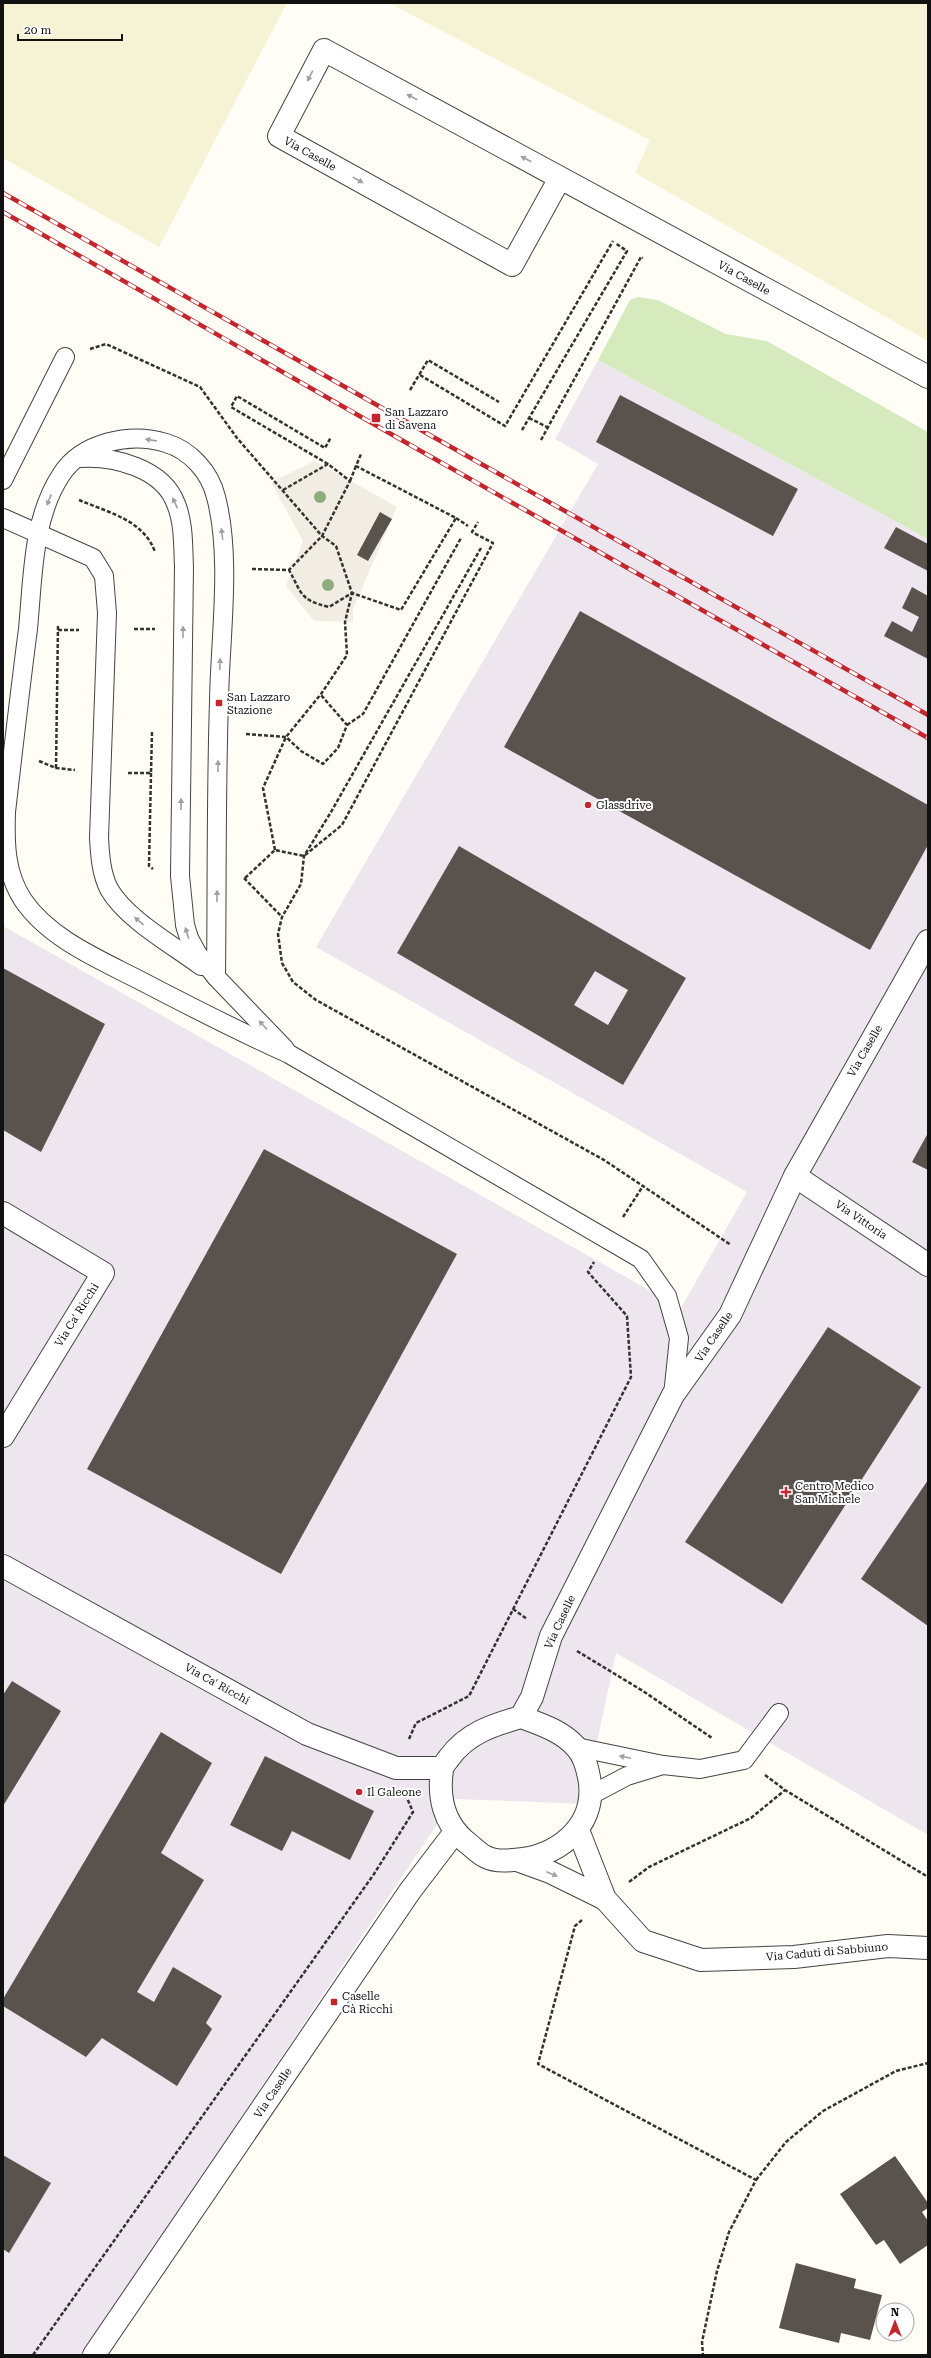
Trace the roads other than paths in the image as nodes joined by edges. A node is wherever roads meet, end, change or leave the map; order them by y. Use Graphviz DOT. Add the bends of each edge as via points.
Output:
graph roads {
  1 [pos="560,178"];
  2 [pos="65,357"];
  3 [pos="928,377"];
  4 [pos="75,458"];
  5 [pos="3,480"];
  6 [pos="3,518"];
  7 [pos="39,534"];
  8 [pos="928,941"];
  9 [pos="216,977"];
  10 [pos="289,1054"];
  11 [pos="795,1176"];
  12 [pos="3,1213"];
  13 [pos="928,1265"];
  14 [pos="673,1395"];
  15 [pos="3,1436"];
  16 [pos="3,1566"];
  17 [pos="779,1713"];
  18 [pos="521,1717"];
  19 [pos="576,1747"];
  20 [pos="663,1765"];
  21 [pos="442,1768"];
  22 [pos="591,1795"];
  23 [pos="578,1830"];
  24 [pos="455,1832"];
  25 [pos="516,1860"];
  26 [pos="605,1899"];
  27 [pos="928,1948"];
  28 [pos="94,2355"];
  1 -- 1 [label="street, Via Caselle, one-way" via="324,50 279,136 512,265"];
  1 -- 3 [label="street, Via Caselle"];
  2 -- 5 [label="lane"];
  4 -- 7 [label="lane, one-way" via="53,488"];
  9 -- 4 [label="lane, one-way" via="188,938 182,911 180,868 184,567 183,541 176,503 166,488 151,474 134,466 111,458"];
  9 -- 4 [label="lane, one-way" via="219,703 224,569 216,495 207,476 185,452 150,438 125,439 98,446"];
  6 -- 7 [label="lane"];
  9 -- 7 [label="lane, one-way" via="141,923 109,889 103,874 99,838 107,613 104,576 93,558"];
  7 -- 10 [label="lane" via="6,812 5,847 11,878 23,900 37,915 56,932 85,951 233,1028"];
  8 -- 11 [label="street, Via Caselle"];
  10 -- 9 [label="lane, one-way"];
  10 -- 14 [label="lane" via="642,1258 667,1296 679,1338"];
  11 -- 13 [label="street, Via Vittoria"];
  11 -- 14 [label="street, Via Caselle" via="730,1315"];
  12 -- 15 [label="street, Via Ca' Ricchi" via="103,1274"];
  14 -- 18 [label="street, Via Caselle" via="551,1636 532,1697"];
  16 -- 21 [label="street, Via Ca' Ricchi" via="307,1734 396,1768"];
  17 -- 20 [label="lane" via="744,1760 700,1769"];
  18 -- 19 [label="street" via="557,1731"];
  18 -- 21 [label="street" via="489,1726 469,1737 453,1752"];
  20 -- 19 [label="lane, one-way"];
  19 -- 22 [label="street" via="588,1769"];
  20 -- 22 [label="lane" via="628,1776"];
  21 -- 24 [label="street" via="440,1796"];
  22 -- 23 [label="street"];
  23 -- 25 [label="street" via="558,1848 536,1857"];
  23 -- 26 [label="street, Via Caduti di Sabbiuno"];
  24 -- 25 [label="street" via="487,1858"];
  24 -- 28 [label="street, Via Caselle" via="402,1904"];
  25 -- 26 [label="street, one-way" via="550,1872"];
  26 -- 27 [label="street, Via Caduti di Sabbiuno" via="643,1941 701,1960 794,1957 888,1946"];
}
